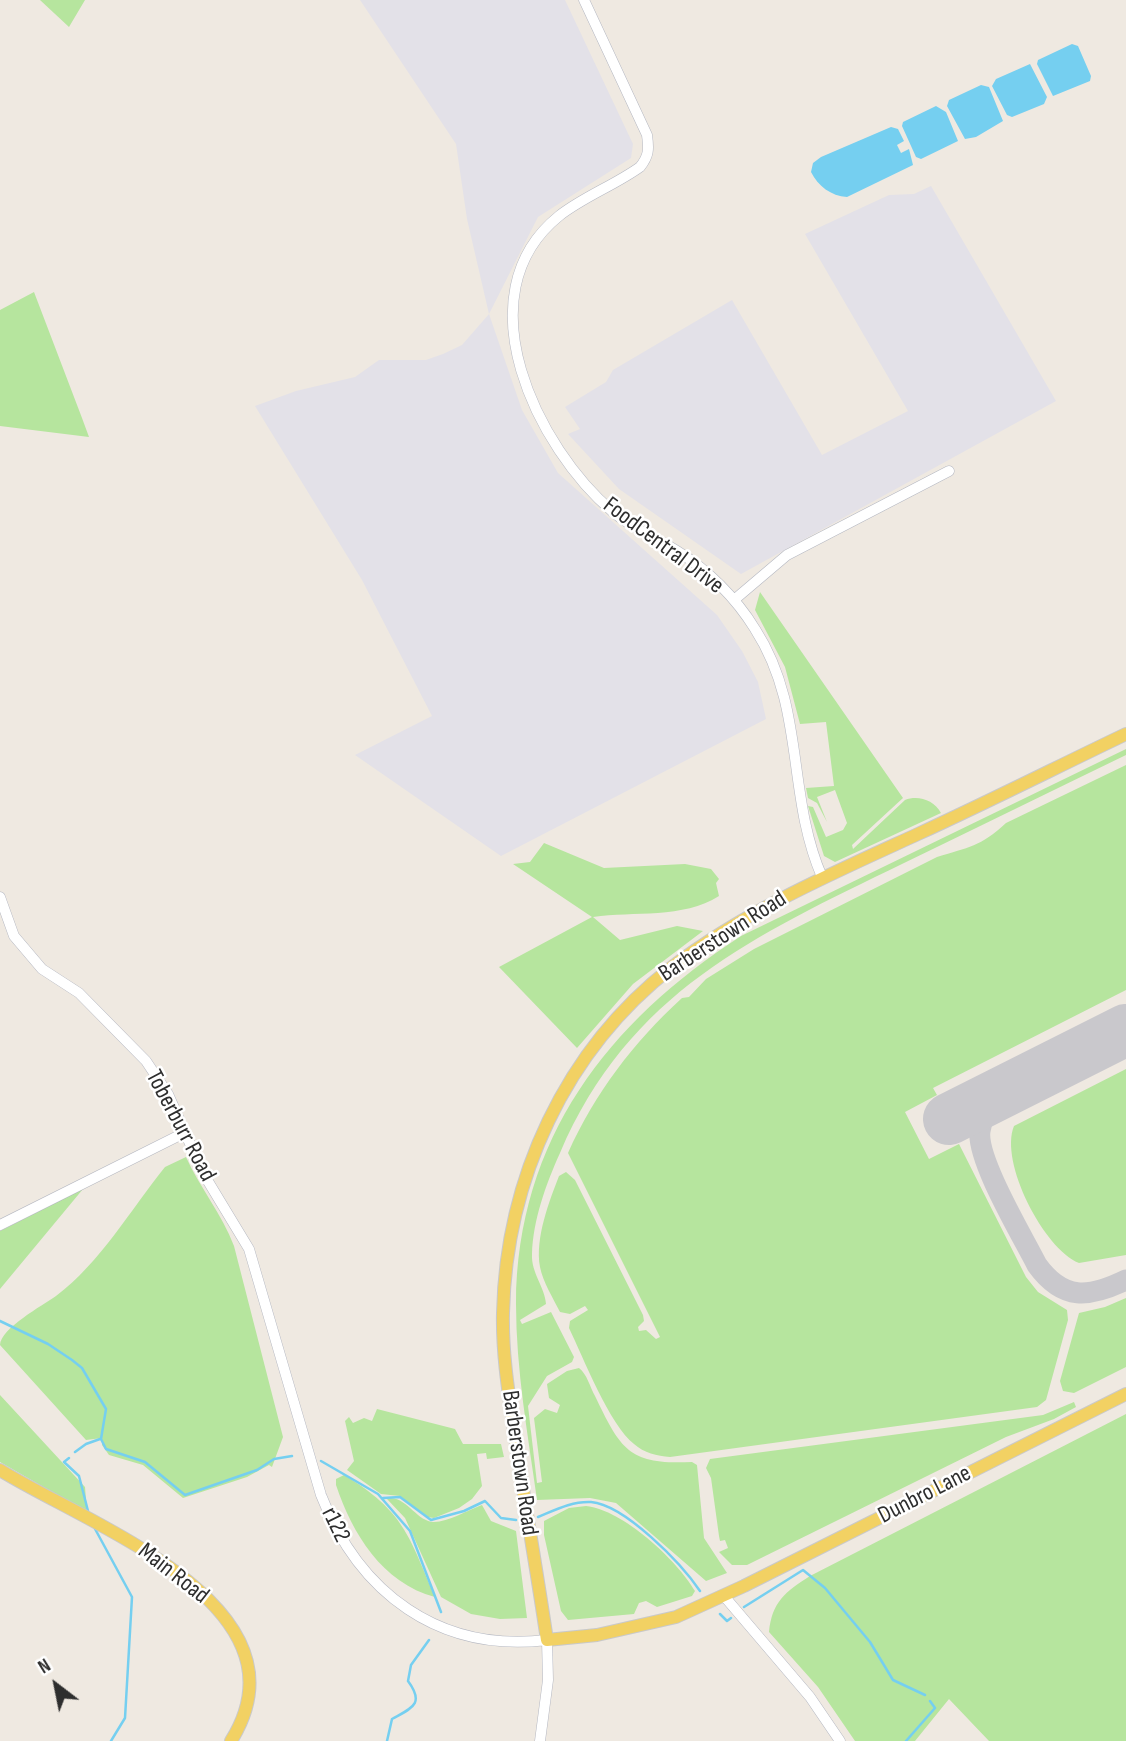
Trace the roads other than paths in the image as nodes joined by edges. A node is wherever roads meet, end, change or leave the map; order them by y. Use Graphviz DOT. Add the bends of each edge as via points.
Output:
graph roads {
  1 [pos="584,0"];
  2 [pos="949,471"];
  3 [pos="734,600"];
  4 [pos="1126,734"];
  5 [pos="822,877"];
  6 [pos="0,897"];
  7 [pos="184,1133"];
  8 [pos="0,1225"];
  9 [pos="258,1277"];
  10 [pos="1126,1394"];
  11 [pos="0,1470"];
  12 [pos="724,1596"];
  13 [pos="547,1640"];
  14 [pos="231,1741"];
  15 [pos="540,1741"];
  16 [pos="840,1741"];
  1 -- 3 [label="street, FoodCentral Drive" via="647,135 649,149 640,167 558,217 533,246 520,273 515,302 522,374 547,432 578,478 614,513 709,574"];
  2 -- 3 [label="street" via="787,555"];
  3 -- 5 [label="street, FoodCentral Drive" via="761,638 783,687 807,836"];
  4 -- 5 [label="main road, Barberstown Road"];
  5 -- 13 [label="main road, Barberstown Road" via="699,948 644,991 615,1020 572,1077 531,1157 511,1226 503,1340"];
  6 -- 7 [label="street, Toberburr Road" via="13,936 42,969 79,993 146,1060 169,1094"];
  7 -- 8 [label="street"];
  7 -- 9 [label="street, Toberburr Road" via="238,1227"];
  9 -- 13 [label="street, r122" via="321,1495 351,1555 402,1607 431,1624 501,1642"];
  10 -- 12 [label="main road, Dunbro Lane"];
  11 -- 14 [label="main road, Main Road" via="131,1542 216,1608 238,1636 249,1661 252,1685 246,1717"];
  12 -- 13 [label="main road, Dunbro Lane" via="676,1618 629,1630"];
  12 -- 16 [label="street" via="810,1697"];
  13 -- 15 [label="street" via="548,1680"];
}
